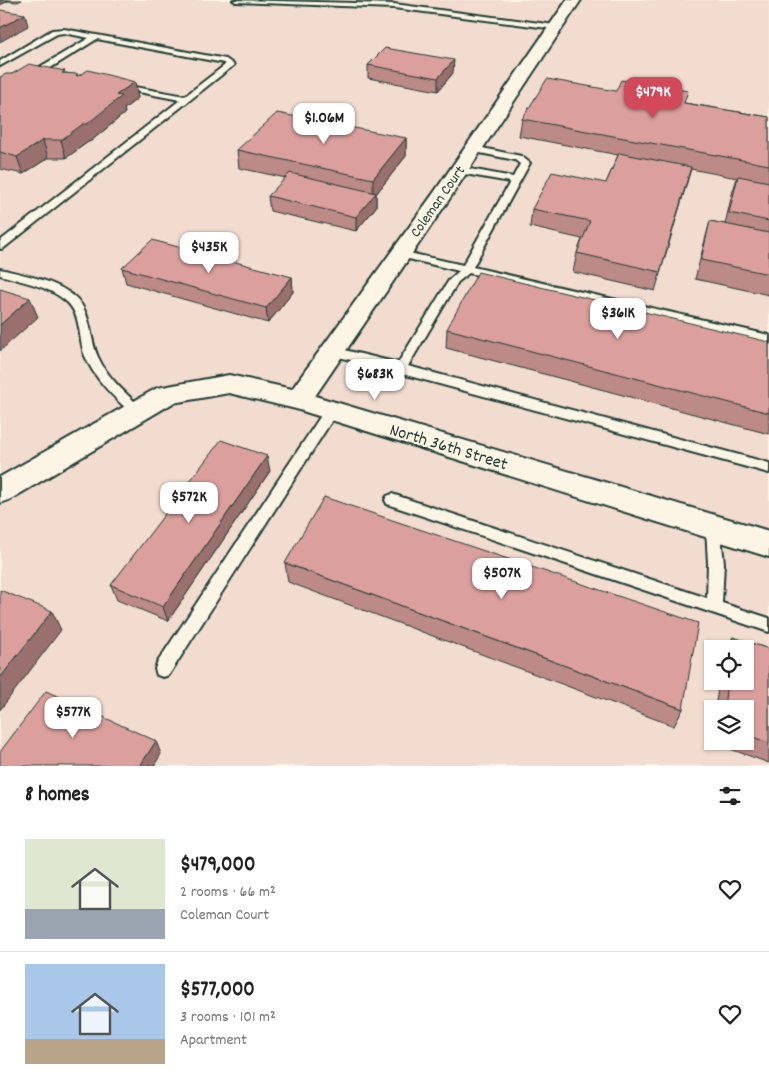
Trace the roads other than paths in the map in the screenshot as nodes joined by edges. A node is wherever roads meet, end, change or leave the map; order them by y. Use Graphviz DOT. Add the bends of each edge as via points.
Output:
graph roads {
  1 [pos="236,0"];
  2 [pos="574,0"];
  3 [pos="555,27"];
  4 [pos="96,37"];
  5 [pos="0,64"];
  6 [pos="51,72"];
  7 [pos="110,84"];
  8 [pos="187,99"];
  9 [pos="473,149"];
  10 [pos="459,170"];
  11 [pos="515,180"];
  12 [pos="0,246"];
  13 [pos="400,254"];
  14 [pos="466,270"];
  15 [pos="0,272"];
  16 [pos="769,339"];
  17 [pos="332,352"];
  18 [pos="402,368"];
  19 [pos="298,400"];
  20 [pos="331,410"];
  21 [pos="138,412"];
  22 [pos="769,468"];
  23 [pos="0,491"];
  24 [pos="392,500"];
  25 [pos="713,527"];
  26 [pos="769,544"];
  27 [pos="714,608"];
  28 [pos="769,625"];
  29 [pos="163,669"];
  1 -- 3 [label="lane" via="394,6"];
  2 -- 3 [label="street, Coleman Court"];
  3 -- 9 [label="street, Coleman Court"];
  4 -- 5 [label="lane" via="55,32"];
  4 -- 6 [label="lane" via="38,72"];
  4 -- 8 [label="lane" via="229,63"];
  7 -- 8 [label="lane"];
  8 -- 12 [label="lane"];
  9 -- 10 [label="street, Coleman Court"];
  9 -- 11 [label="lane" via="518,158 525,163"];
  10 -- 11 [label="lane"];
  10 -- 13 [label="street, Coleman Court"];
  11 -- 14 [label="lane"];
  13 -- 14 [label="lane"];
  13 -- 17 [label="street, Coleman Court"];
  14 -- 16 [label="lane"];
  14 -- 18 [label="lane" via="454,280"];
  15 -- 21 [label="lane" via="36,282 72,300 83,316 94,362 110,385"];
  17 -- 18 [label="lane"];
  17 -- 19 [label="street, Coleman Court"];
  18 -- 22 [label="lane"];
  19 -- 20 [label="street, North 36th Street"];
  19 -- 21 [label="street, North 36th Street" via="229,384 166,394"];
  20 -- 25 [label="street, North 36th Street"];
  20 -- 29 [label="lane"];
  21 -- 23 [label="street, North 36th Street"];
  24 -- 27 [label="lane"];
  25 -- 26 [label="street, North 36th Street"];
  25 -- 27 [label="lane" via="716,563"];
  27 -- 28 [label="lane"];
}
